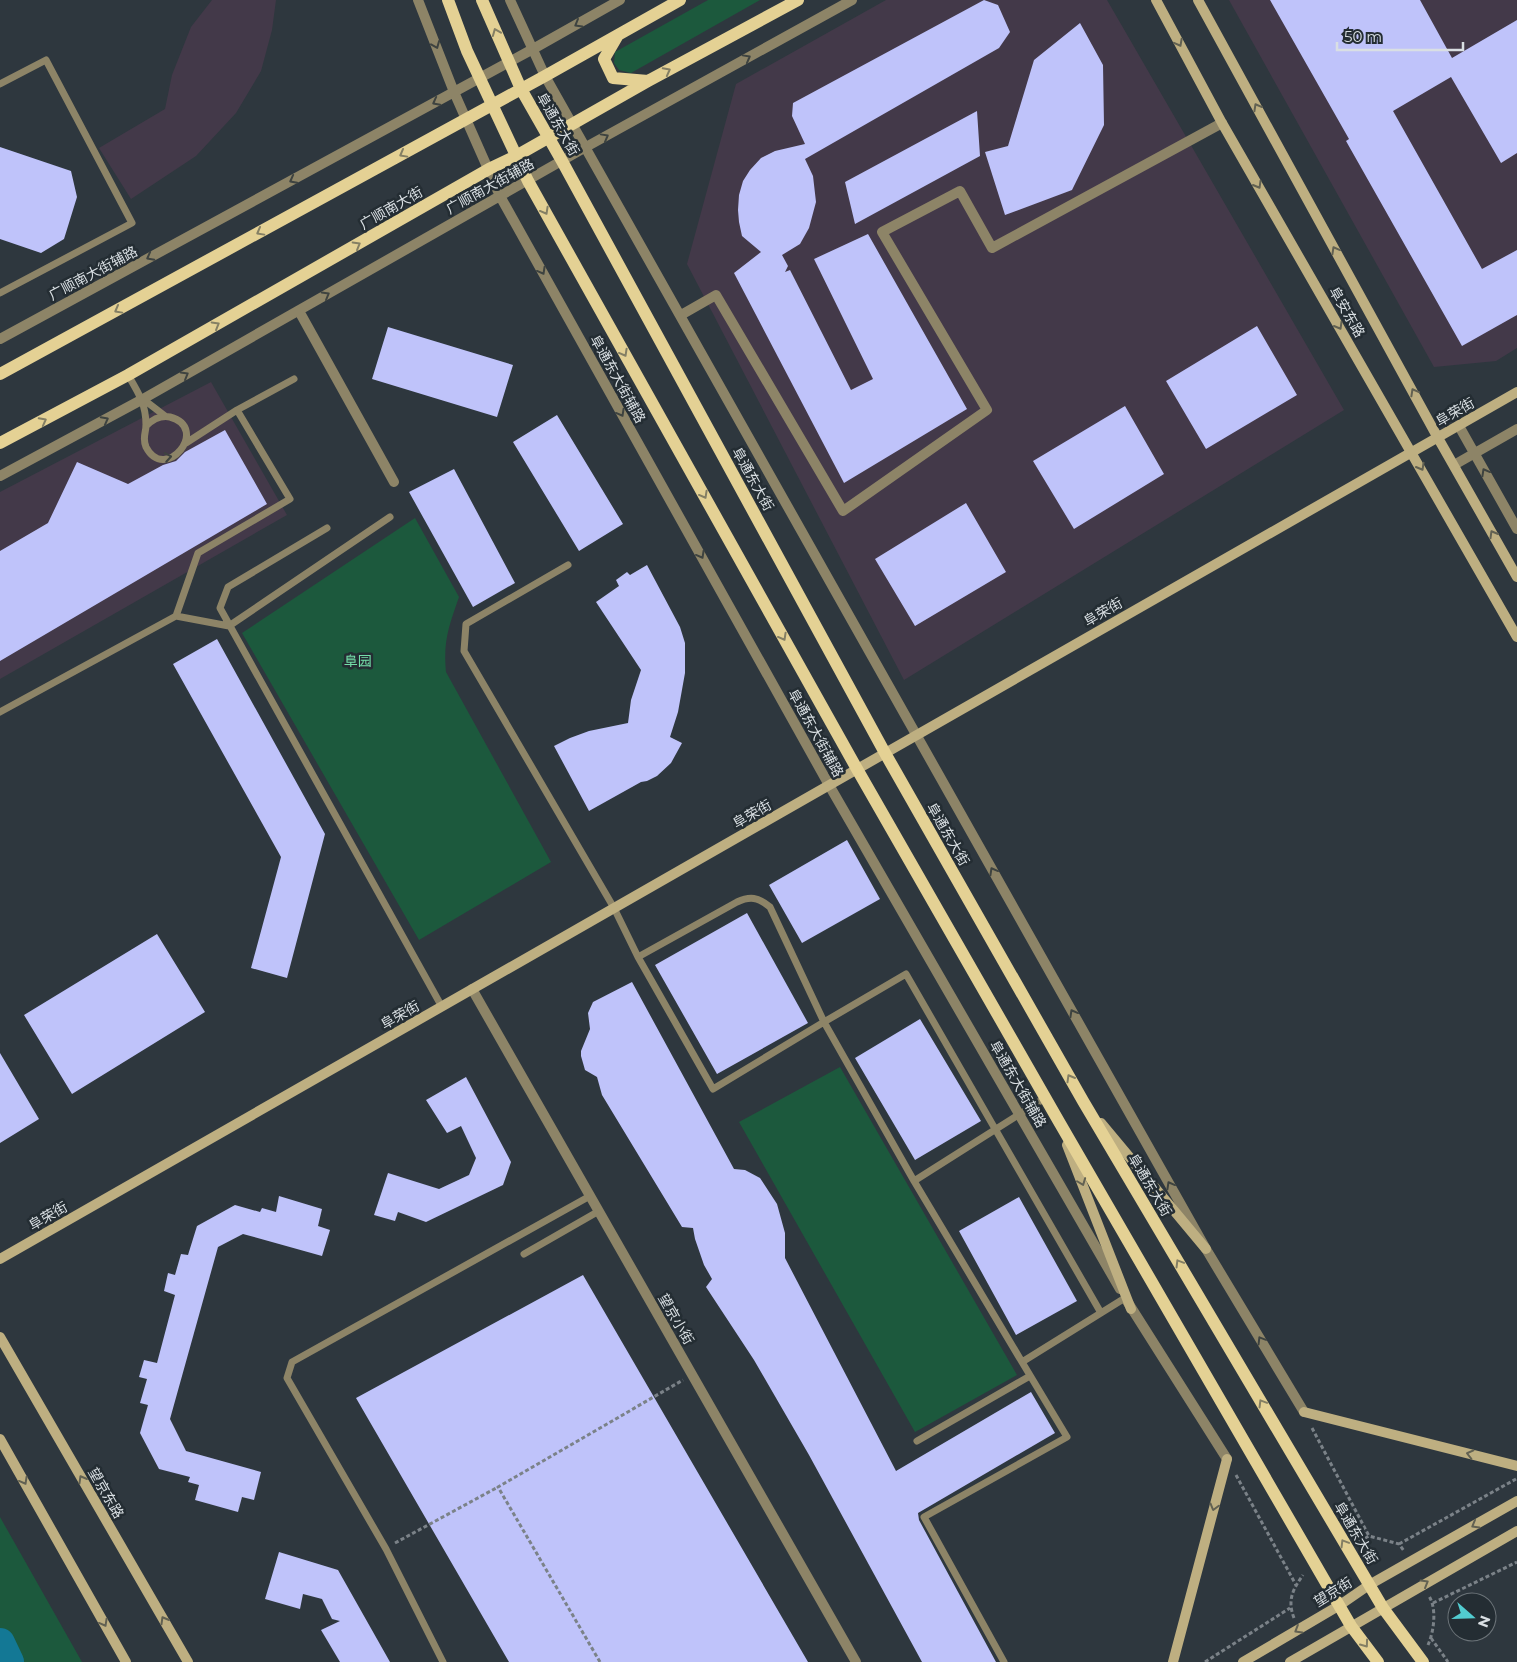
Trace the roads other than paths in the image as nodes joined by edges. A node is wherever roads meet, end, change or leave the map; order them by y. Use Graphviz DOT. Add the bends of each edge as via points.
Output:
graph roads {
  1 [pos="418,0"];
  2 [pos="448,0"];
  3 [pos="482,0"];
  4 [pos="510,0"];
  5 [pos="620,0"];
  6 [pos="680,0"];
  7 [pos="798,0"];
  8 [pos="852,0"];
  9 [pos="1156,0"];
  10 [pos="1198,0"];
  11 [pos="618,35"];
  12 [pos="533,50"];
  13 [pos="508,62"];
  14 [pos="546,76"];
  15 [pos="480,78"];
  16 [pos="648,81"];
  17 [pos="0,84"];
  18 [pos="521,89"];
  19 [pos="454,92"];
  20 [pos="492,105"];
  21 [pos="466,119"];
  22 [pos="1222,123"];
  23 [pos="574,124"];
  24 [pos="549,138"];
  25 [pos="586,147"];
  26 [pos="516,156"];
  27 [pos="562,161"];
  28 [pos="489,169"];
  29 [pos="528,181"];
  30 [pos="500,196"];
  31 [pos="0,293"];
  32 [pos="299,311"];
  33 [pos="680,315"];
  34 [pos="0,339"];
  35 [pos="0,374"];
  36 [pos="128,375"];
  37 [pos="294,380"];
  38 [pos="1517,392"];
  39 [pos="143,399"];
  40 [pos="237,410"];
  41 [pos="165,416"];
  42 [pos="146,426"];
  43 [pos="1459,426"];
  44 [pos="1517,429"];
  45 [pos="1438,438"];
  46 [pos="186,443"];
  47 [pos="0,444"];
  48 [pos="1412,451"];
  49 [pos="1474,454"];
  50 [pos="1454,465"];
  51 [pos="0,476"];
  52 [pos="394,482"];
  53 [pos="390,517"];
  54 [pos="327,528"];
  55 [pos="1517,529"];
  56 [pos="568,565"];
  57 [pos="1517,576"];
  58 [pos="176,616"];
  59 [pos="229,626"];
  60 [pos="1517,636"];
  61 [pos="0,712"];
  62 [pos="917,735"];
  63 [pos="885,753"];
  64 [pos="857,769"];
  65 [pos="829,785"];
  66 [pos="614,908"];
  67 [pos="638,957"];
  68 [pos="472,989"];
  69 [pos="442,1007"];
  70 [pos="824,1022"];
  71 [pos="1045,1098"];
  72 [pos="1083,1101"];
  73 [pos="1019,1114"];
  74 [pos="1058,1120"];
  75 [pos="996,1129"];
  76 [pos="914,1181"];
  77 [pos="590,1196"];
  78 [pos="599,1211"];
  79 [pos="1206,1249"];
  80 [pos="524,1254"];
  81 [pos="0,1259"];
  82 [pos="1125,1298"];
  83 [pos="1131,1309"];
  84 [pos="1101,1313"];
  85 [pos="0,1337"];
  86 [pos="1022,1362"];
  87 [pos="1030,1376"];
  88 [pos="0,1439"];
  89 [pos="917,1441"];
  90 [pos="1517,1466"];
  91 [pos="1517,1501"];
  92 [pos="1517,1531"];
  93 [pos="1369,1585"];
  94 [pos="1340,1605"];
  95 [pos="1383,1608"];
  96 [pos="1352,1626"];
  97 [pos="1425,1656"];
  98 [pos="126,1662"];
  99 [pos="188,1662"];
  100 [pos="443,1662"];
  101 [pos="856,1662"];
  102 [pos="1004,1662"];
  103 [pos="1173,1662"];
  104 [pos="1243,1662"];
  105 [pos="1290,1662"];
  106 [pos="1378,1662"];
  1 -- 19 [label="street, 阜通东大街辅路, one-way"];
  2 -- 15 [label="main road"];
  13 -- 3 [label="main road, 阜通东大街, one-way"];
  4 -- 12 [label="street"];
  5 -- 12 [label="street, 广顺南大街辅路, one-way"];
  6 -- 11 [label="main road"];
  16 -- 7 [label="main road, 广顺南大街, one-way"];
  25 -- 8 [label="street, 广顺南大街辅路, one-way"];
  9 -- 22 [label="street, 阜安东路, one-way"];
  45 -- 10 [label="street, 阜安东路, one-way"];
  11 -- 14 [label="main road"];
  11 -- 16 [label="main road" via="604,59 613,78"];
  12 -- 13 [label="street, 广顺南大街辅路"];
  12 -- 14 [label="street"];
  13 -- 15 [label="street, 广顺南大街辅路"];
  13 -- 18 [label="main road, 阜通东大街"];
  14 -- 18 [label="main road"];
  14 -- 23 [label="street"];
  15 -- 19 [label="street, 广顺南大街辅路"];
  15 -- 20 [label="main road"];
  16 -- 23 [label="main road, 广顺南大街"];
  17 -- 31 [label="lane" via="46,60 132,223"];
  18 -- 20 [label="main road"];
  18 -- 24 [label="main road, 阜通东大街"];
  19 -- 21 [label="street, 阜通东大街辅路"];
  19 -- 34 [label="street, 广顺南大街辅路, one-way"];
  20 -- 21 [label="main road"];
  20 -- 26 [label="main road"];
  21 -- 28 [label="street, 阜通东大街辅路"];
  21 -- 35 [label="main road, one-way"];
  22 -- 33 [label="street" via="992,248 960,191 882,232 986,410 843,511 716,295"];
  22 -- 48 [label="street, 阜安东路, one-way"];
  23 -- 24 [label="main road, 广顺南大街"];
  23 -- 25 [label="street"];
  24 -- 26 [label="main road, 广顺南大街"];
  24 -- 27 [label="main road, 阜通东大街"];
  25 -- 27 [label="street, 广顺南大街辅路"];
  25 -- 33 [label="street"];
  26 -- 28 [label="main road, 广顺南大街"];
  26 -- 29 [label="main road"];
  27 -- 29 [label="street, 广顺南大街辅路"];
  27 -- 63 [label="main road, 阜通东大街"];
  28 -- 30 [label="street, 阜通东大街辅路"];
  36 -- 28 [label="main road, 广顺南大街, one-way"];
  29 -- 30 [label="street, 广顺南大街辅路"];
  29 -- 64 [label="main road, one-way"];
  32 -- 30 [label="street, 广顺南大街辅路, one-way"];
  30 -- 65 [label="street, 阜通东大街辅路, one-way"];
  39 -- 32 [label="street, 广顺南大街辅路, one-way"];
  32 -- 52 [label="street"];
  33 -- 62 [label="street"];
  36 -- 39 [label="lane"];
  47 -- 36 [label="main road, 广顺南大街, one-way"];
  37 -- 40 [label="lane"];
  38 -- 43 [label="street, 阜荣街"];
  39 -- 41 [label="lane"];
  39 -- 42 [label="lane"];
  51 -- 39 [label="street, 广顺南大街辅路, one-way"];
  40 -- 46 [label="lane"];
  40 -- 58 [label="lane" via="290,499 198,553"];
  41 -- 42 [label="lane"];
  41 -- 46 [label="lane" via="181,423"];
  42 -- 46 [label="lane, one-way" via="144,442 158,458 175,456"];
  43 -- 45 [label="street, 阜荣街"];
  43 -- 49 [label="street"];
  44 -- 49 [label="street"];
  45 -- 48 [label="street, 阜荣街"];
  45 -- 50 [label="street, 阜安东路"];
  48 -- 60 [label="street, 阜安东路, one-way"];
  48 -- 62 [label="street, 阜荣街"];
  49 -- 50 [label="street"];
  55 -- 49 [label="street, one-way"];
  57 -- 50 [label="street, 阜安东路, one-way"];
  53 -- 59 [label="lane"];
  54 -- 59 [label="lane" via="228,587 220,608"];
  56 -- 66 [label="lane" via="466,624 464,652"];
  58 -- 59 [label="lane"];
  58 -- 61 [label="lane"];
  59 -- 69 [label="lane"];
  62 -- 63 [label="street, 阜荣街"];
  79 -- 62 [label="street, one-way"];
  63 -- 64 [label="street, 阜荣街"];
  72 -- 63 [label="main road, 阜通东大街, one-way"];
  64 -- 65 [label="street, 阜荣街"];
  64 -- 71 [label="main road"];
  65 -- 66 [label="street, 阜荣街"];
  65 -- 73 [label="street, 阜通东大街辅路"];
  66 -- 67 [label="lane"];
  66 -- 68 [label="street, 阜荣街"];
  67 -- 70 [label="lane" via="736,902 748,897 760,899 770,907"];
  67 -- 70 [label="lane" via="712,1089"];
  68 -- 69 [label="street, 阜荣街"];
  68 -- 77 [label="street, 望京小街"];
  69 -- 81 [label="street, 阜荣街"];
  70 -- 75 [label="lane" via="906,974"];
  70 -- 76 [label="lane"];
  71 -- 73 [label="lane"];
  71 -- 74 [label="main road"];
  72 -- 79 [label="street"];
  93 -- 72 [label="main road, 阜通东大街, one-way"];
  73 -- 75 [label="lane"];
  73 -- 82 [label="street, 阜通东大街辅路"];
  74 -- 83 [label="street, one-way"];
  74 -- 94 [label="main road"];
  75 -- 76 [label="lane"];
  75 -- 84 [label="lane"];
  76 -- 86 [label="lane"];
  77 -- 78 [label="street, 望京小街"];
  77 -- 100 [label="lane" via="292,1362 287,1378 386,1549"];
  78 -- 80 [label="lane"];
  78 -- 101 [label="street, 望京小街"];
  90 -- 79 [label="street, one-way" via="1304,1412"];
  82 -- 83 [label="street, 阜通东大街辅路"];
  82 -- 84 [label="lane"];
  83 -- 103 [label="street, 阜通东大街辅路, one-way" via="1227,1460"];
  84 -- 86 [label="lane"];
  99 -- 85 [label="street, 望京东路, one-way"];
  86 -- 87 [label="lane"];
  87 -- 89 [label="lane"];
  87 -- 102 [label="lane" via="1067,1437 924,1516"];
  88 -- 98 [label="street, one-way"];
  91 -- 93 [label="street, 望京街, one-way"];
  95 -- 92 [label="street, one-way"];
  93 -- 94 [label="street, 望京街"];
  93 -- 95 [label="main road, 阜通东大街"];
  94 -- 96 [label="main road"];
  94 -- 104 [label="street, 望京街, one-way"];
  95 -- 96 [label="street"];
  95 -- 97 [label="main road, 阜通东大街"];
  96 -- 105 [label="street"];
  96 -- 106 [label="main road, one-way"];
}
